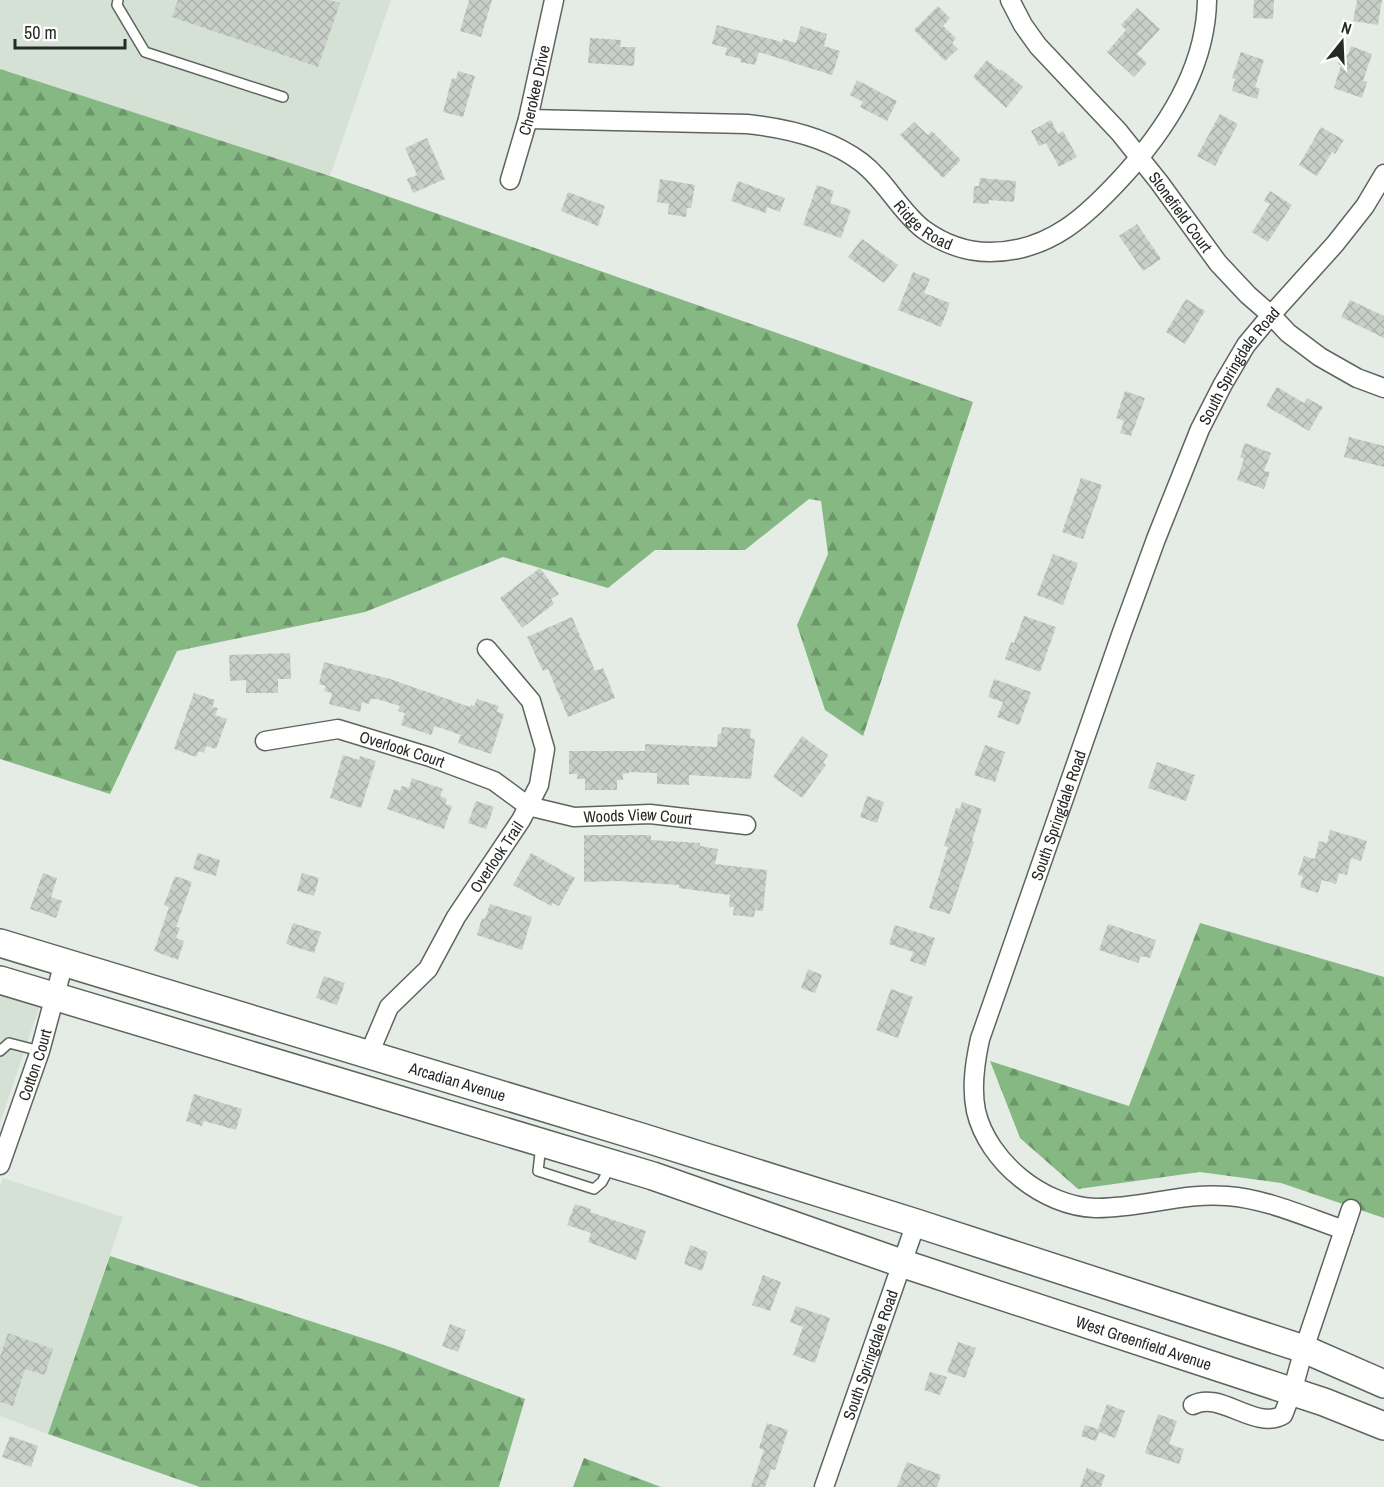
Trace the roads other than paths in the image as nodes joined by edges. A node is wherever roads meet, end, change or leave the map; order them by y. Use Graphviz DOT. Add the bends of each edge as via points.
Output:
graph roads {
  1 [pos="118,0"];
  2 [pos="554,0"];
  3 [pos="1010,0"];
  4 [pos="1207,0"];
  5 [pos="284,97"];
  6 [pos="528,119"];
  7 [pos="1139,157"];
  8 [pos="1384,174"];
  9 [pos="510,180"];
  10 [pos="1271,315"];
  11 [pos="1384,388"];
  12 [pos="487,650"];
  13 [pos="265,741"];
  14 [pos="528,806"];
  15 [pos="746,825"];
  16 [pos="0,943"];
  17 [pos="64,962"];
  18 [pos="0,980"];
  19 [pos="55,996"];
  20 [pos="0,1051"];
  21 [pos="40,1051"];
  22 [pos="369,1054"];
  23 [pos="551,1110"];
  24 [pos="541,1143"];
  25 [pos="0,1165"];
  26 [pos="1351,1209"];
  27 [pos="916,1222"];
  28 [pos="1344,1230"];
  29 [pos="902,1263"];
  30 [pos="1304,1349"];
  31 [pos="1384,1384"];
  32 [pos="1292,1392"];
  33 [pos="1193,1406"];
  34 [pos="1384,1425"];
  35 [pos="824,1487"];
  1 -- 5 [label="lane" via="117,5 145,52"];
  2 -- 6 [label="street, Cherokee Drive"];
  3 -- 7 [label="street, Stonefield Court" via="1038,46"];
  4 -- 7 [label="street, Ridge Road" via="1193,71 1173,111"];
  6 -- 7 [label="street, Ridge Road" via="747,124 801,133 861,162 924,229 959,247 980,252 1019,250 1048,240 1096,203"];
  6 -- 9 [label="street, Cherokee Drive"];
  7 -- 10 [label="street, Stonefield Court" via="1218,262"];
  8 -- 10 [label="street, South Springdale Road" via="1335,244"];
  10 -- 11 [label="street, Stonefield Court" via="1320,357"];
  10 -- 28 [label="street, South Springdale Road" via="1246,345 1218,393 1156,539 980,1039 974,1098 985,1134 1004,1161 1028,1183 1064,1202 1106,1208 1224,1196 1256,1200"];
  12 -- 14 [label="street, Overlook Trail" via="531,701 545,749 539,785"];
  13 -- 14 [label="street, Overlook Court" via="338,729 430,757 494,782"];
  14 -- 15 [label="street, Woods View Court" via="574,817 650,814"];
  14 -- 22 [label="street, Overlook Trail" via="456,916 428,969 390,1007"];
  16 -- 17 [label="main road, Arcadian Avenue"];
  17 -- 19 [label="street, Cotton Court"];
  17 -- 22 [label="main road, Arcadian Avenue"];
  18 -- 19 [label="main road"];
  19 -- 21 [label="street, Cotton Court"];
  19 -- 24 [label="main road"];
  20 -- 21 [label="lane" via="9,1043"];
  21 -- 25 [label="street, Cotton Court"];
  22 -- 23 [label="main road, Arcadian Avenue"];
  23 -- 24 [label="main road"];
  23 -- 27 [label="main road, Arcadian Avenue"];
  24 -- 29 [label="main road" via="652,1176"];
  26 -- 28 [label="street"];
  27 -- 29 [label="street, South Springdale Road"];
  27 -- 30 [label="main road"];
  28 -- 30 [label="street"];
  29 -- 32 [label="main road, West Greenfield Avenue"];
  29 -- 35 [label="street, South Springdale Road"];
  30 -- 31 [label="main road"];
  30 -- 32 [label="street"];
  32 -- 33 [label="street" via="1283,1415 1269,1419 1210,1402"];
  32 -- 34 [label="main road, West Greenfield Avenue"];
}
